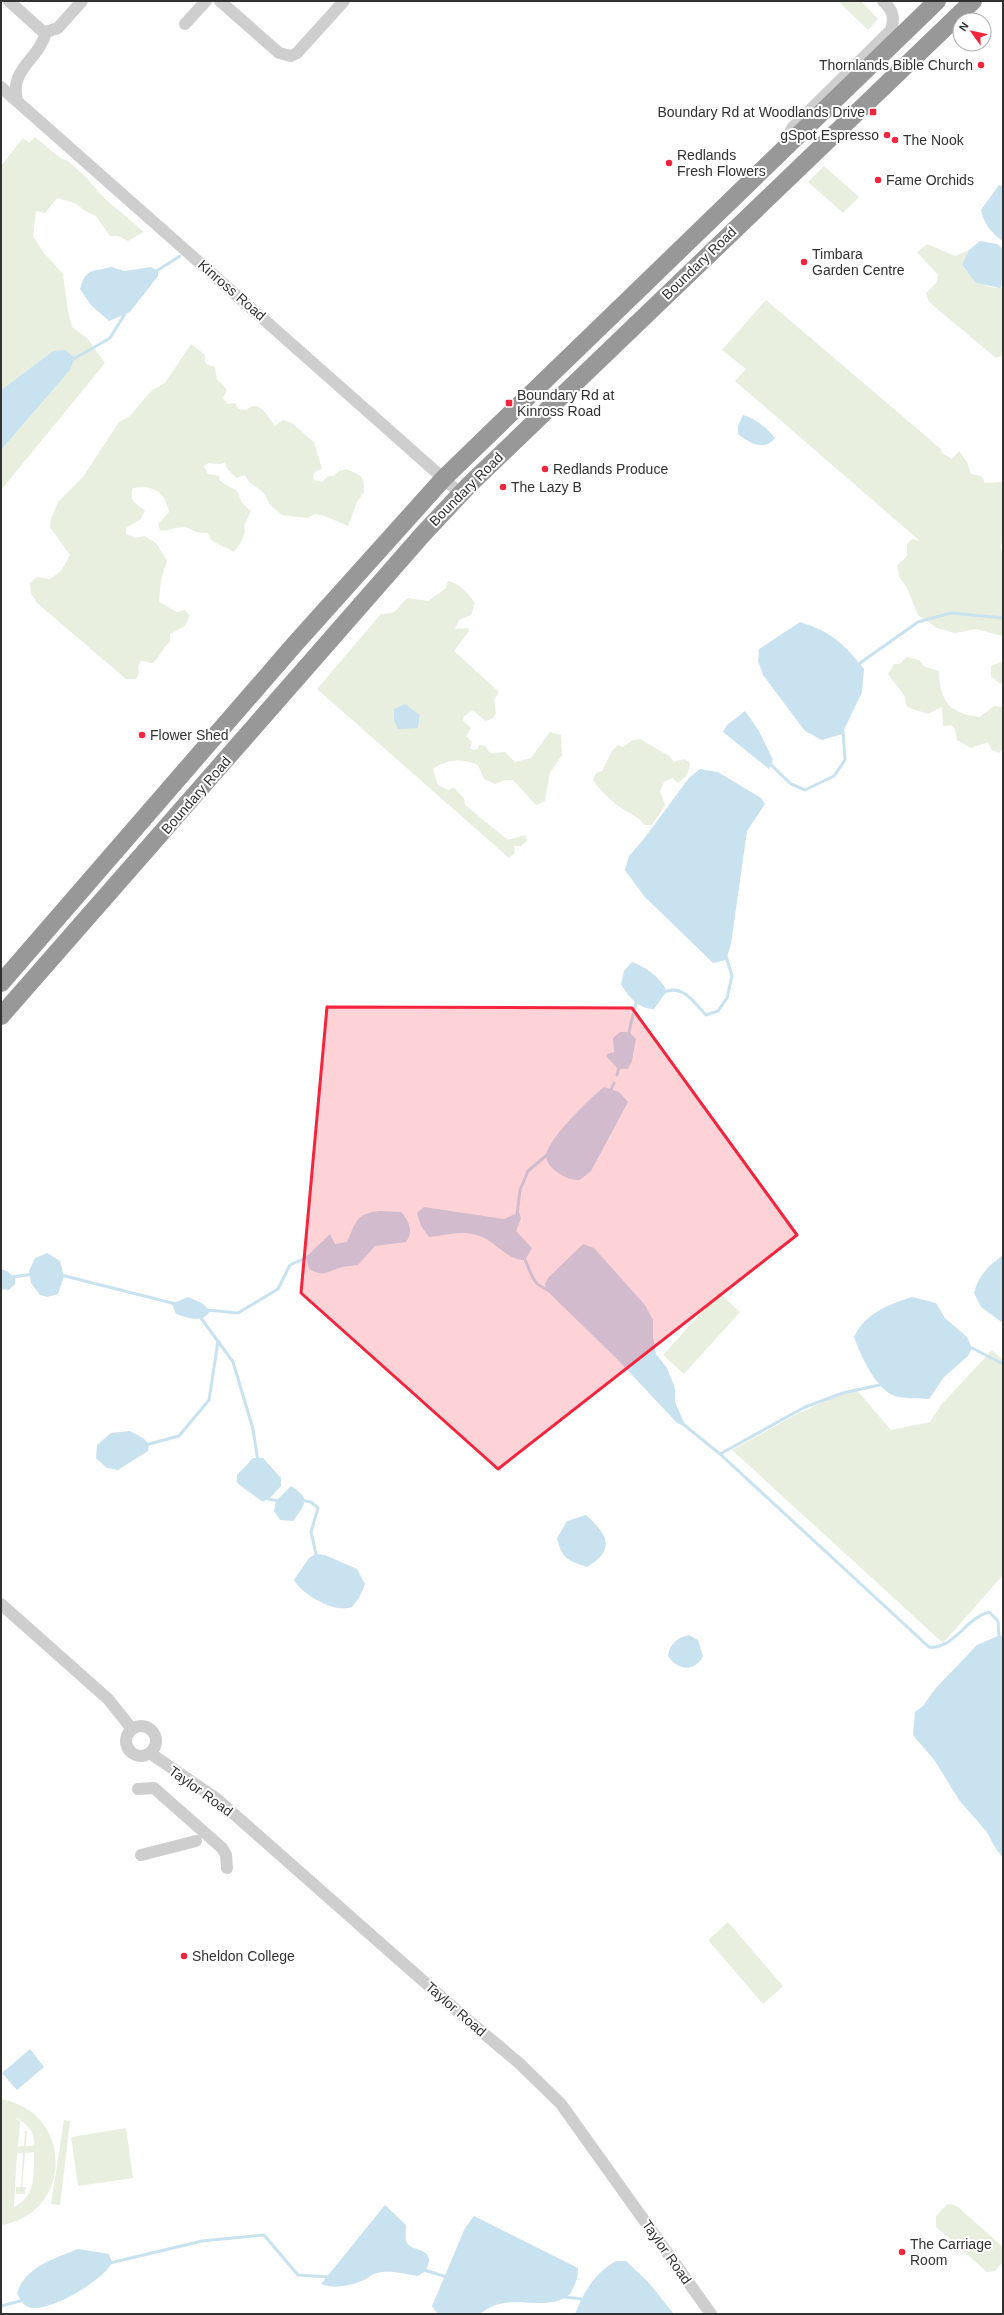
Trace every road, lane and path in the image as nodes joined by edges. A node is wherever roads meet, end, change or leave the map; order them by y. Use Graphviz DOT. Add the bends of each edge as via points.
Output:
graph roads {
  1 [pos="9,1"];
  2 [pos="82,1"];
  3 [pos="206,1"];
  4 [pos="220,1"];
  5 [pos="344,1"];
  6 [pos="883,1"];
  7 [pos="937,1"];
  8 [pos="973,1"];
  9 [pos="185,24"];
  10 [pos="46,32"];
  11 [pos="870,67"];
  12 [pos="20,73"];
  13 [pos="1,79"];
  14 [pos="887,83"];
  15 [pos="1,87"];
  16 [pos="17,100"];
  17 [pos="775,158"];
  18 [pos="444,478"];
  19 [pos="461,494"];
  20 [pos="1,984"];
  21 [pos="1,1016"];
  22 [pos="1,1604"];
  23 [pos="132,1729"];
  24 [pos="150,1753"];
  25 [pos="138,1789"];
  26 [pos="196,1841"];
  27 [pos="141,1855"];
  28 [pos="227,1868"];
  29 [pos="711,2314"];
  1 -- 10 [label="street"];
  2 -- 10 [label="street" via="58,28"];
  3 -- 9 [label="street"];
  4 -- 5 [label="street" via="279,53 291,56 297,53"];
  6 -- 17 [label="street" via="892,12 894,21 891,30 793,127"];
  7 -- 11 [label="highway, Boundary Road"];
  8 -- 14 [label="highway, Boundary Road"];
  10 -- 12 [label="street" via="42,47"];
  11 -- 14 [label="highway"];
  11 -- 17 [label="highway, Boundary Road"];
  12 -- 13 [label="street"];
  12 -- 16 [label="street" via="15,88"];
  14 -- 19 [label="highway, Boundary Road"];
  15 -- 16 [label="street, Kinross Road"];
  16 -- 18 [label="street, Kinross Road"];
  17 -- 18 [label="highway, Boundary Road"];
  18 -- 19 [label="street, Kinross Road"];
  18 -- 20 [label="highway, Boundary Road" via="294,645"];
  19 -- 21 [label="highway, Boundary Road" via="423,534"];
  22 -- 23 [label="street" via="108,1699"];
  23 -- 24 [label="street" via="146,1727 154,1734 155,1744"];
  23 -- 24 [label="street" via="126,1741 129,1750 136,1756"];
  24 -- 29 [label="street, Taylor Road" via="217,1799 445,2001 519,2063 561,2104"];
  25 -- 28 [label="street" via="154,1788 165,1797 222,1848"];
  26 -- 27 [label="street"];
}
